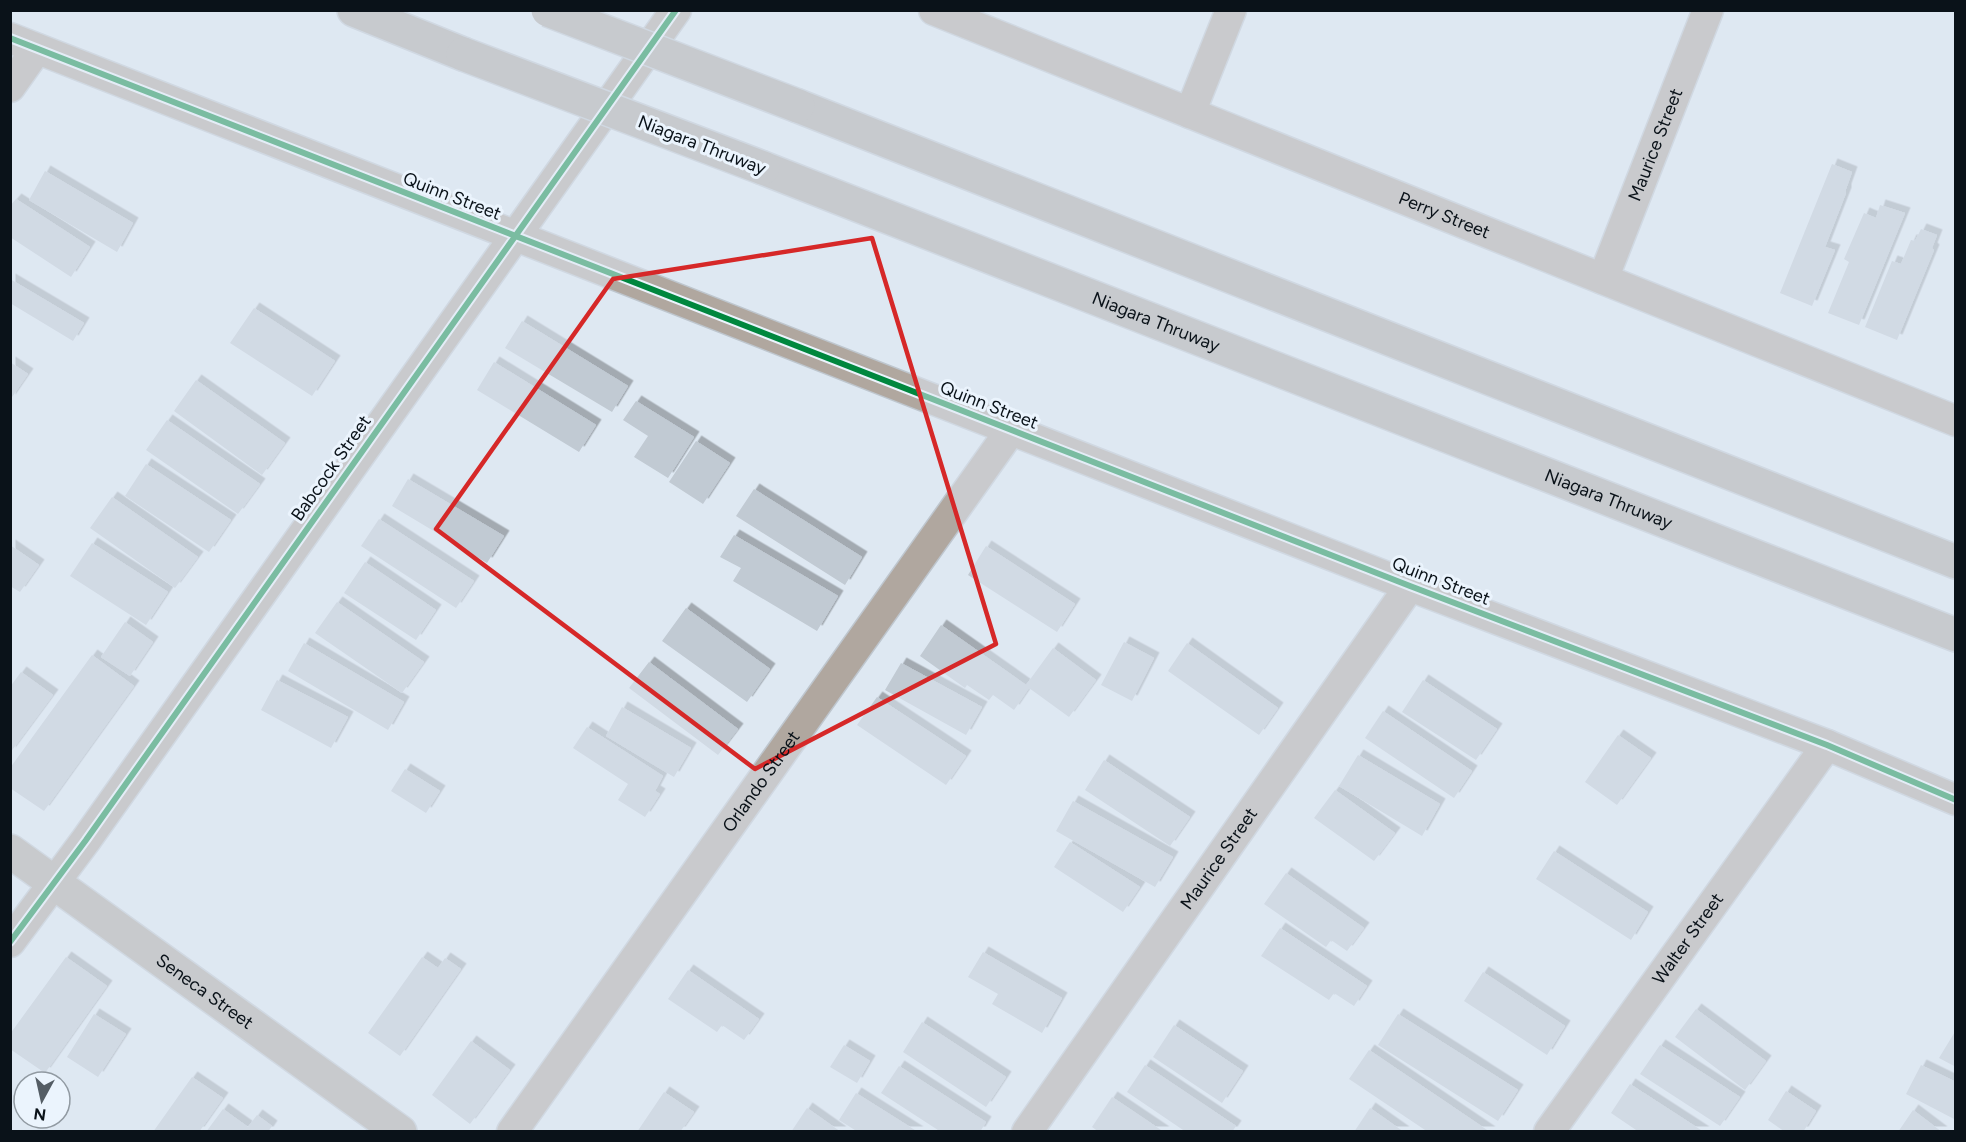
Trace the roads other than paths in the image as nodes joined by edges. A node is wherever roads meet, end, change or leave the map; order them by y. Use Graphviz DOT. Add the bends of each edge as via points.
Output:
graph roads {
  1 [pos="354,10"];
  2 [pos="548,10"];
  3 [pos="676,10"];
  4 [pos="934,10"];
  5 [pos="1231,10"];
  6 [pos="1708,10"];
  7 [pos="24,44"];
  8 [pos="10,87"];
  9 [pos="1190,113"];
  10 [pos="514,236"];
  11 [pos="1603,279"];
  12 [pos="1956,421"];
  13 [pos="1011,430"];
  14 [pos="1956,562"];
  15 [pos="1410,586"];
  16 [pos="1956,635"];
  17 [pos="1827,745"];
  18 [pos="1956,800"];
  19 [pos="10,851"];
  20 [pos="54,882"];
  21 [pos="10,942"];
  22 [pos="384,1127"];
  23 [pos="512,1131"];
  24 [pos="1027,1131"];
  25 [pos="1549,1131"];
  1 -- 16 [label="highway, Niagara Thruway, bridge"];
  2 -- 14 [label="highway, bridge"];
  3 -- 10 [label="street, Babcock Street"];
  4 -- 9 [label="street, Perry Street"];
  5 -- 9 [label="street"];
  6 -- 11 [label="street, Maurice Street"];
  7 -- 8 [label="street"];
  7 -- 10 [label="street, Quinn Street"];
  9 -- 11 [label="street, Perry Street"];
  10 -- 13 [label="street, Quinn Street"];
  10 -- 20 [label="street, Babcock Street"];
  11 -- 12 [label="street, Perry Street"];
  13 -- 15 [label="street, Quinn Street"];
  13 -- 23 [label="street, Orlando Street"];
  15 -- 17 [label="street, Quinn Street"];
  15 -- 24 [label="street, Maurice Street"];
  17 -- 18 [label="street, Quinn Street"];
  17 -- 25 [label="street, Walter Street"];
  19 -- 20 [label="main road, Seneca Street"];
  20 -- 21 [label="street, Babcock Street"];
  20 -- 22 [label="main road, Seneca Street"];
}
